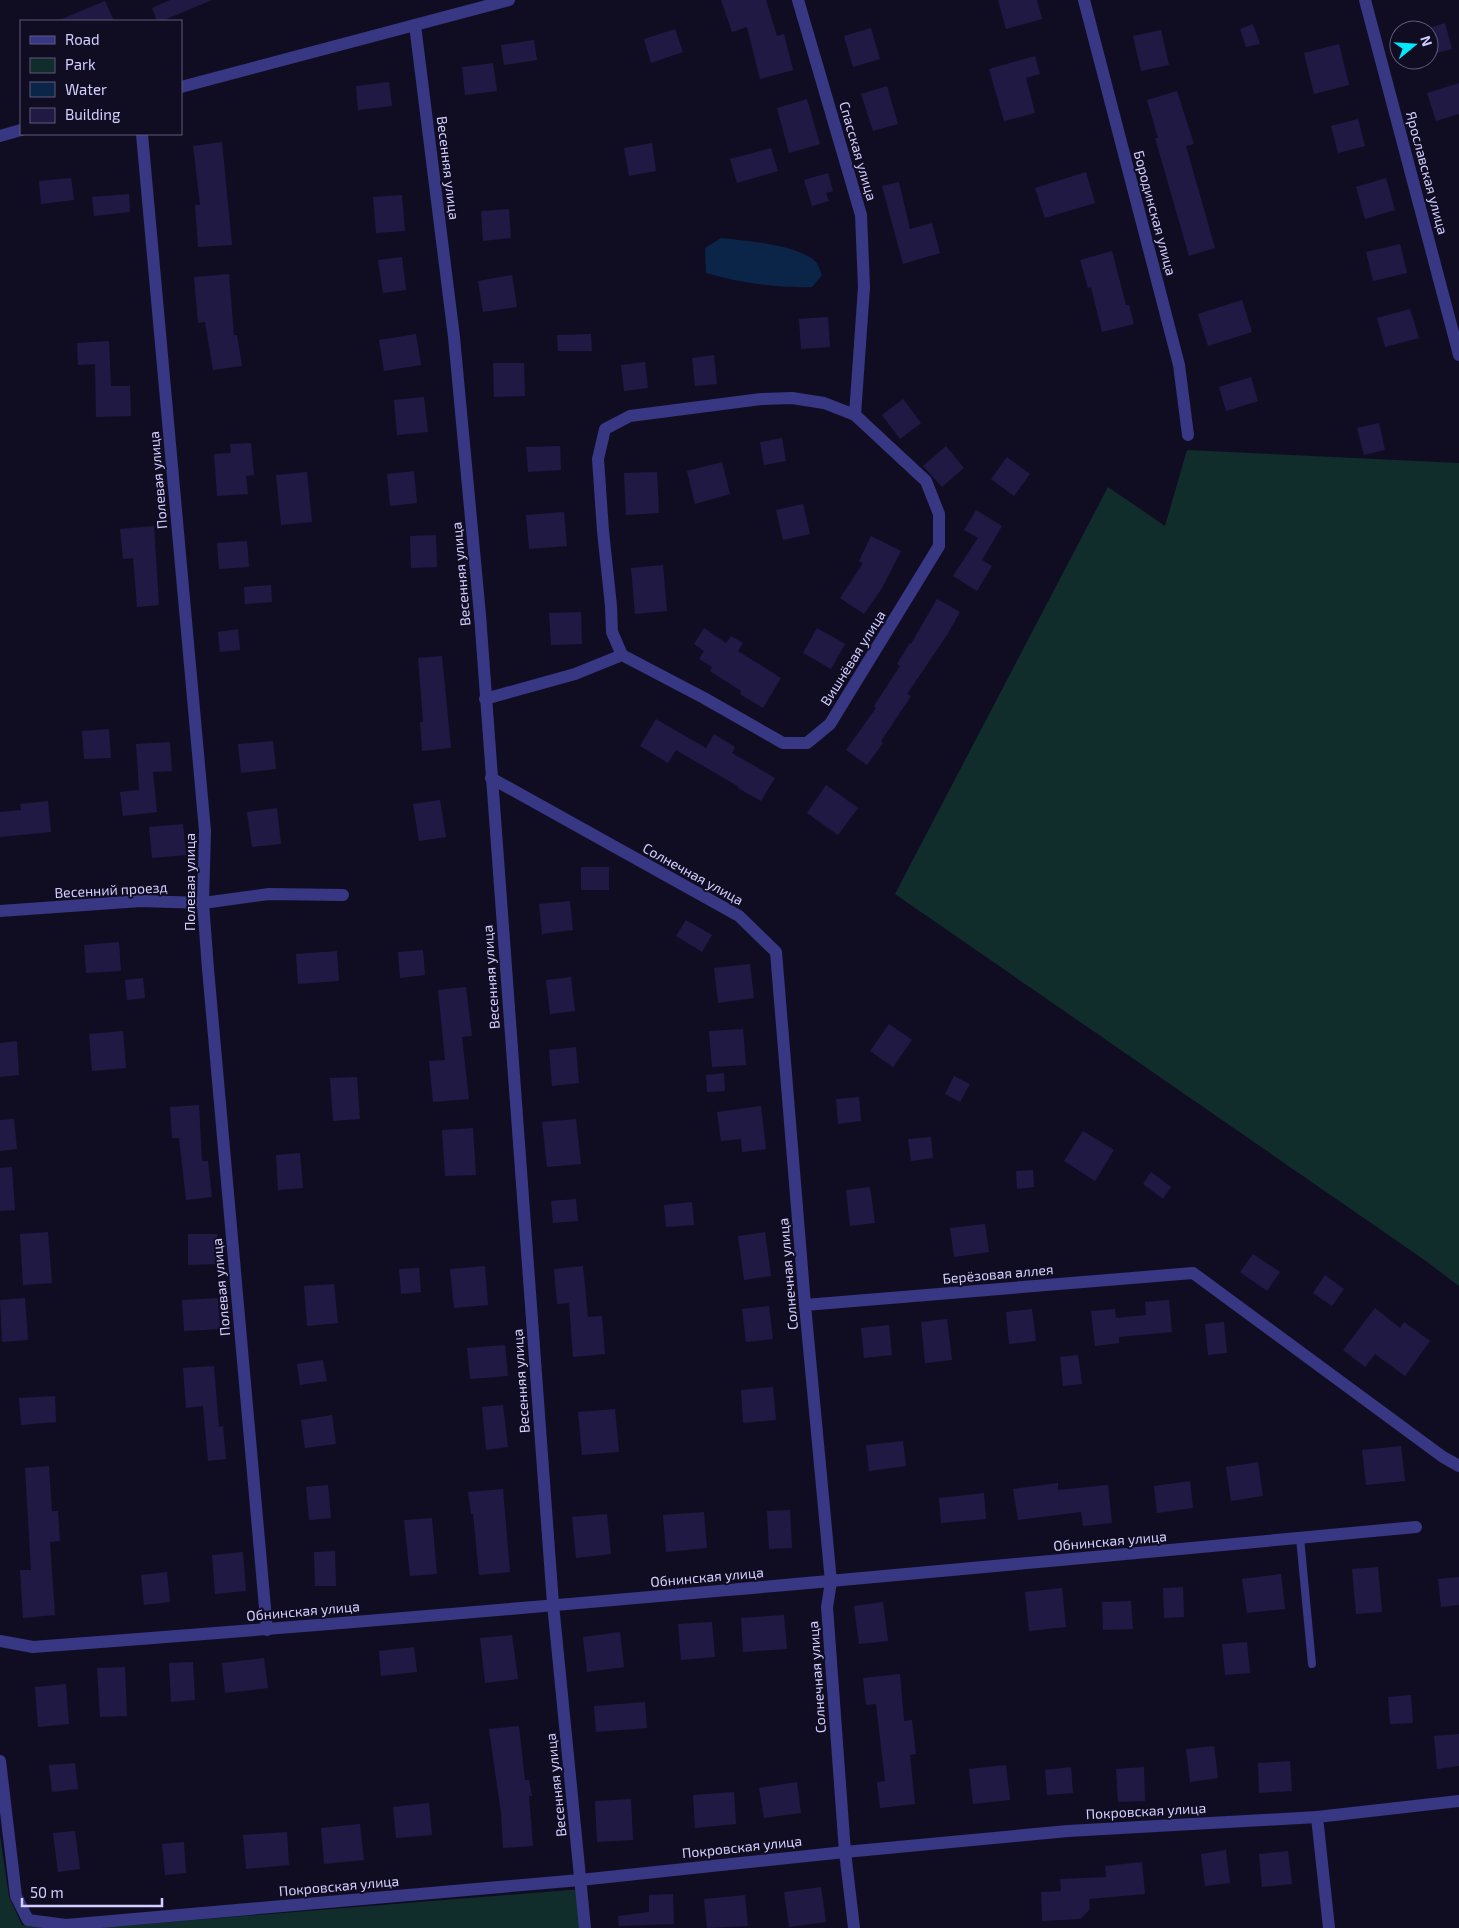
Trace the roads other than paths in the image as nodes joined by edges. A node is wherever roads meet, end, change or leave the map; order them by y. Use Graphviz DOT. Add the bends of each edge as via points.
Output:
graph roads {
  1 [pos="509,0"];
  2 [pos="798,0"];
  3 [pos="1084,0"];
  4 [pos="1365,0"];
  5 [pos="415,25"];
  6 [pos="182,87"];
  7 [pos="20,130"];
  8 [pos="142,135"];
  9 [pos="0,136"];
  10 [pos="1459,355"];
  11 [pos="855,415"];
  12 [pos="1188,435"];
  13 [pos="622,655"];
  14 [pos="485,699"];
  15 [pos="491,778"];
  16 [pos="343,895"];
  17 [pos="203,903"];
  18 [pos="0,911"];
  19 [pos="805,1305"];
  20 [pos="1459,1466"];
  21 [pos="1416,1527"];
  22 [pos="1300,1538"];
  23 [pos="831,1582"];
  24 [pos="553,1604"];
  25 [pos="267,1630"];
  26 [pos="0,1642"];
  27 [pos="1312,1664"];
  28 [pos="0,1760"];
  29 [pos="1459,1801"];
  30 [pos="1317,1817"];
  31 [pos="845,1852"];
  32 [pos="580,1880"];
  33 [pos="585,1928"];
  34 [pos="854,1928"];
  35 [pos="1329,1928"];
  1 -- 5 [label="street"];
  2 -- 11 [label="street, Спасская улица" via="861,215 864,287"];
  3 -- 12 [label="street, Бородинская улица" via="1179,365"];
  4 -- 10 [label="street, Ярославская улица"];
  5 -- 6 [label="street"];
  5 -- 14 [label="street, Весенняя улица" via="454,337"];
  7 -- 9 [label="street"];
  8 -- 17 [label="street, Полевая улица" via="205,831"];
  11 -- 13 [label="street" via="824,403 792,398 630,416 605,429 598,459 603,531 612,632"];
  11 -- 13 [label="street, Вишнёвая улица" via="926,481 939,514 939,546 830,724 807,743 782,743"];
  13 -- 14 [label="street" via="575,674"];
  14 -- 15 [label="street, Весенняя улица"];
  15 -- 19 [label="street, Солнечная улица" via="739,916 776,952"];
  15 -- 24 [label="street, Весенняя улица"];
  16 -- 17 [label="street, Весенний проезд" via="269,894"];
  17 -- 18 [label="street, Весенний проезд" via="141,901"];
  17 -- 25 [label="street, Полевая улица"];
  19 -- 20 [label="street, Берёзовая аллея" via="1193,1273"];
  19 -- 23 [label="street, Солнечная улица"];
  21 -- 22 [label="street, Обнинская улица"];
  22 -- 23 [label="street, Обнинская улица"];
  22 -- 27 [label="lane"];
  23 -- 24 [label="street, Обнинская улица"];
  23 -- 31 [label="street, Солнечная улица" via="827,1607"];
  24 -- 25 [label="street, Обнинская улица"];
  24 -- 32 [label="street, Весенняя улица"];
  25 -- 26 [label="street, Обнинская улица" via="33,1647"];
  28 -- 32 [label="street, Покровская улица" via="16,1896 28,1920 66,1925"];
  29 -- 30 [label="street, Покровская улица"];
  30 -- 31 [label="street, Покровская улица" via="1068,1831"];
  30 -- 35 [label="street"];
  31 -- 32 [label="street, Покровская улица"];
  31 -- 34 [label="street, Солнечная улица"];
  32 -- 33 [label="street, Весенняя улица"];
}
